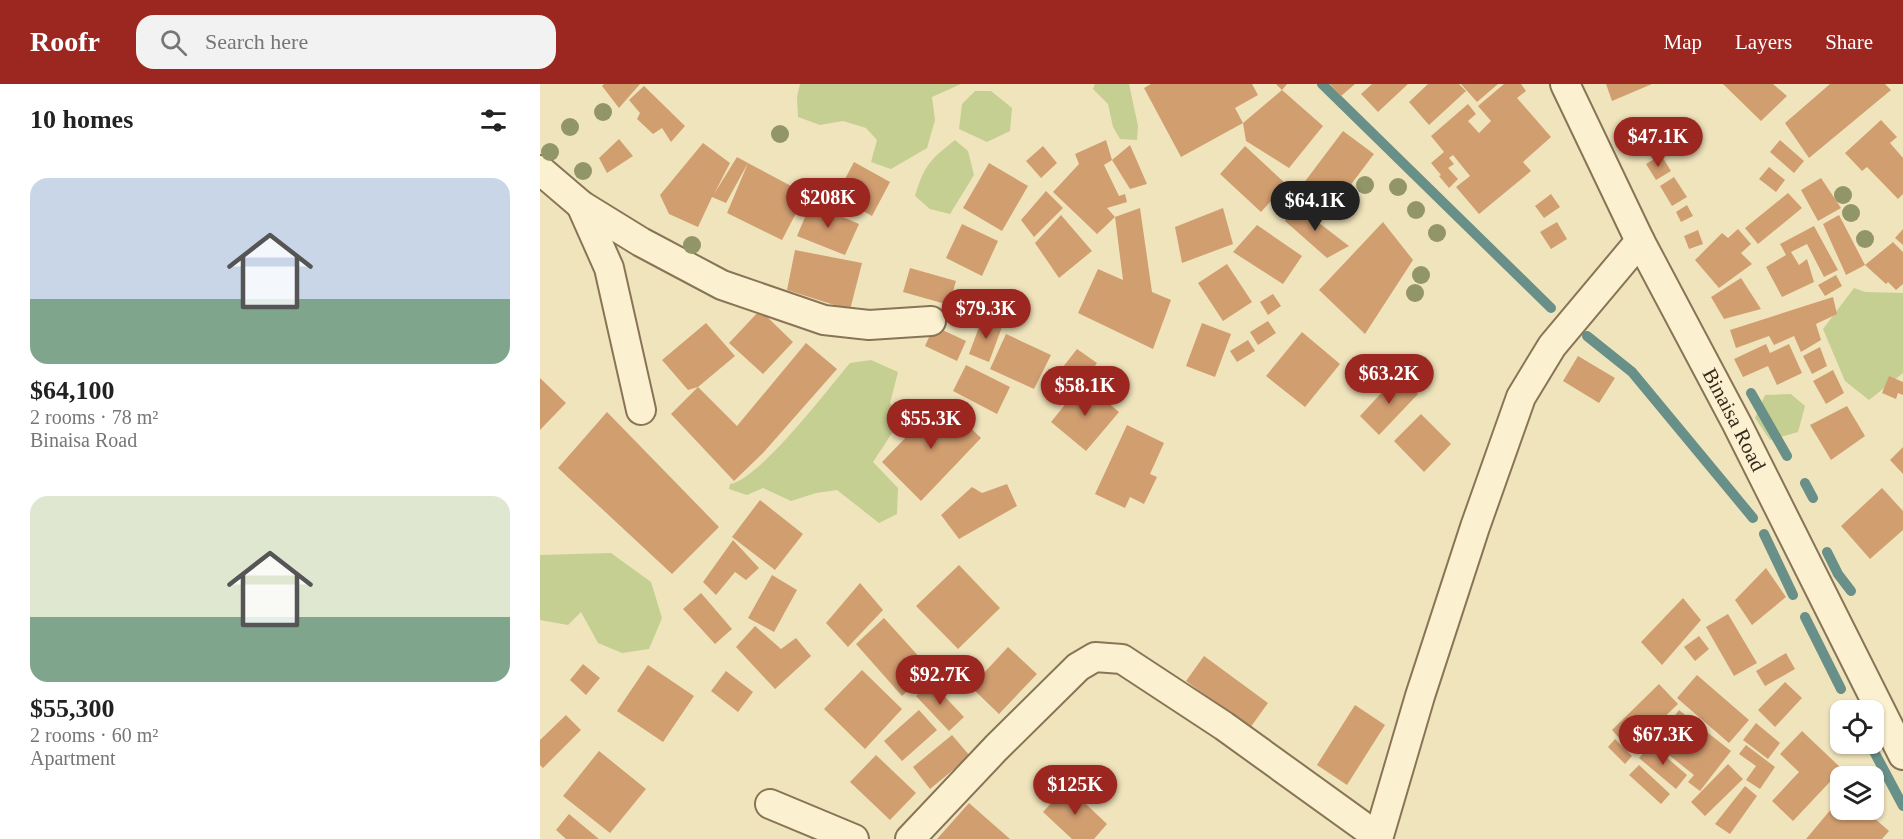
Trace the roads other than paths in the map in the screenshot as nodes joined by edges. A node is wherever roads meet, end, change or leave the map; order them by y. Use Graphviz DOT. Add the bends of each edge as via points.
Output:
graph roads {
  1 [pos="1565,84"];
  2 [pos="540,170"];
  3 [pos="582,205"];
  4 [pos="1640,241"];
  5 [pos="931,321"];
  6 [pos="641,410"];
  7 [pos="1903,755"];
  8 [pos="770,804"];
  9 [pos="1378,838"];
  10 [pos="854,839"];
  11 [pos="910,839"];
  1 -- 4 [label="street, Binaisa Road"];
  2 -- 3 [label="street"];
  3 -- 5 [label="street" via="640,242 722,285 789,309 824,320 869,325"];
  3 -- 6 [label="street" via="609,268"];
  4 -- 7 [label="street, Binaisa Road"];
  4 -- 9 [label="street" via="1552,346 1521,397 1423,685"];
  8 -- 10 [label="street"];
  9 -- 11 [label="street" via="1224,726 1122,659 1095,657 1078,668 996,748"];
}
